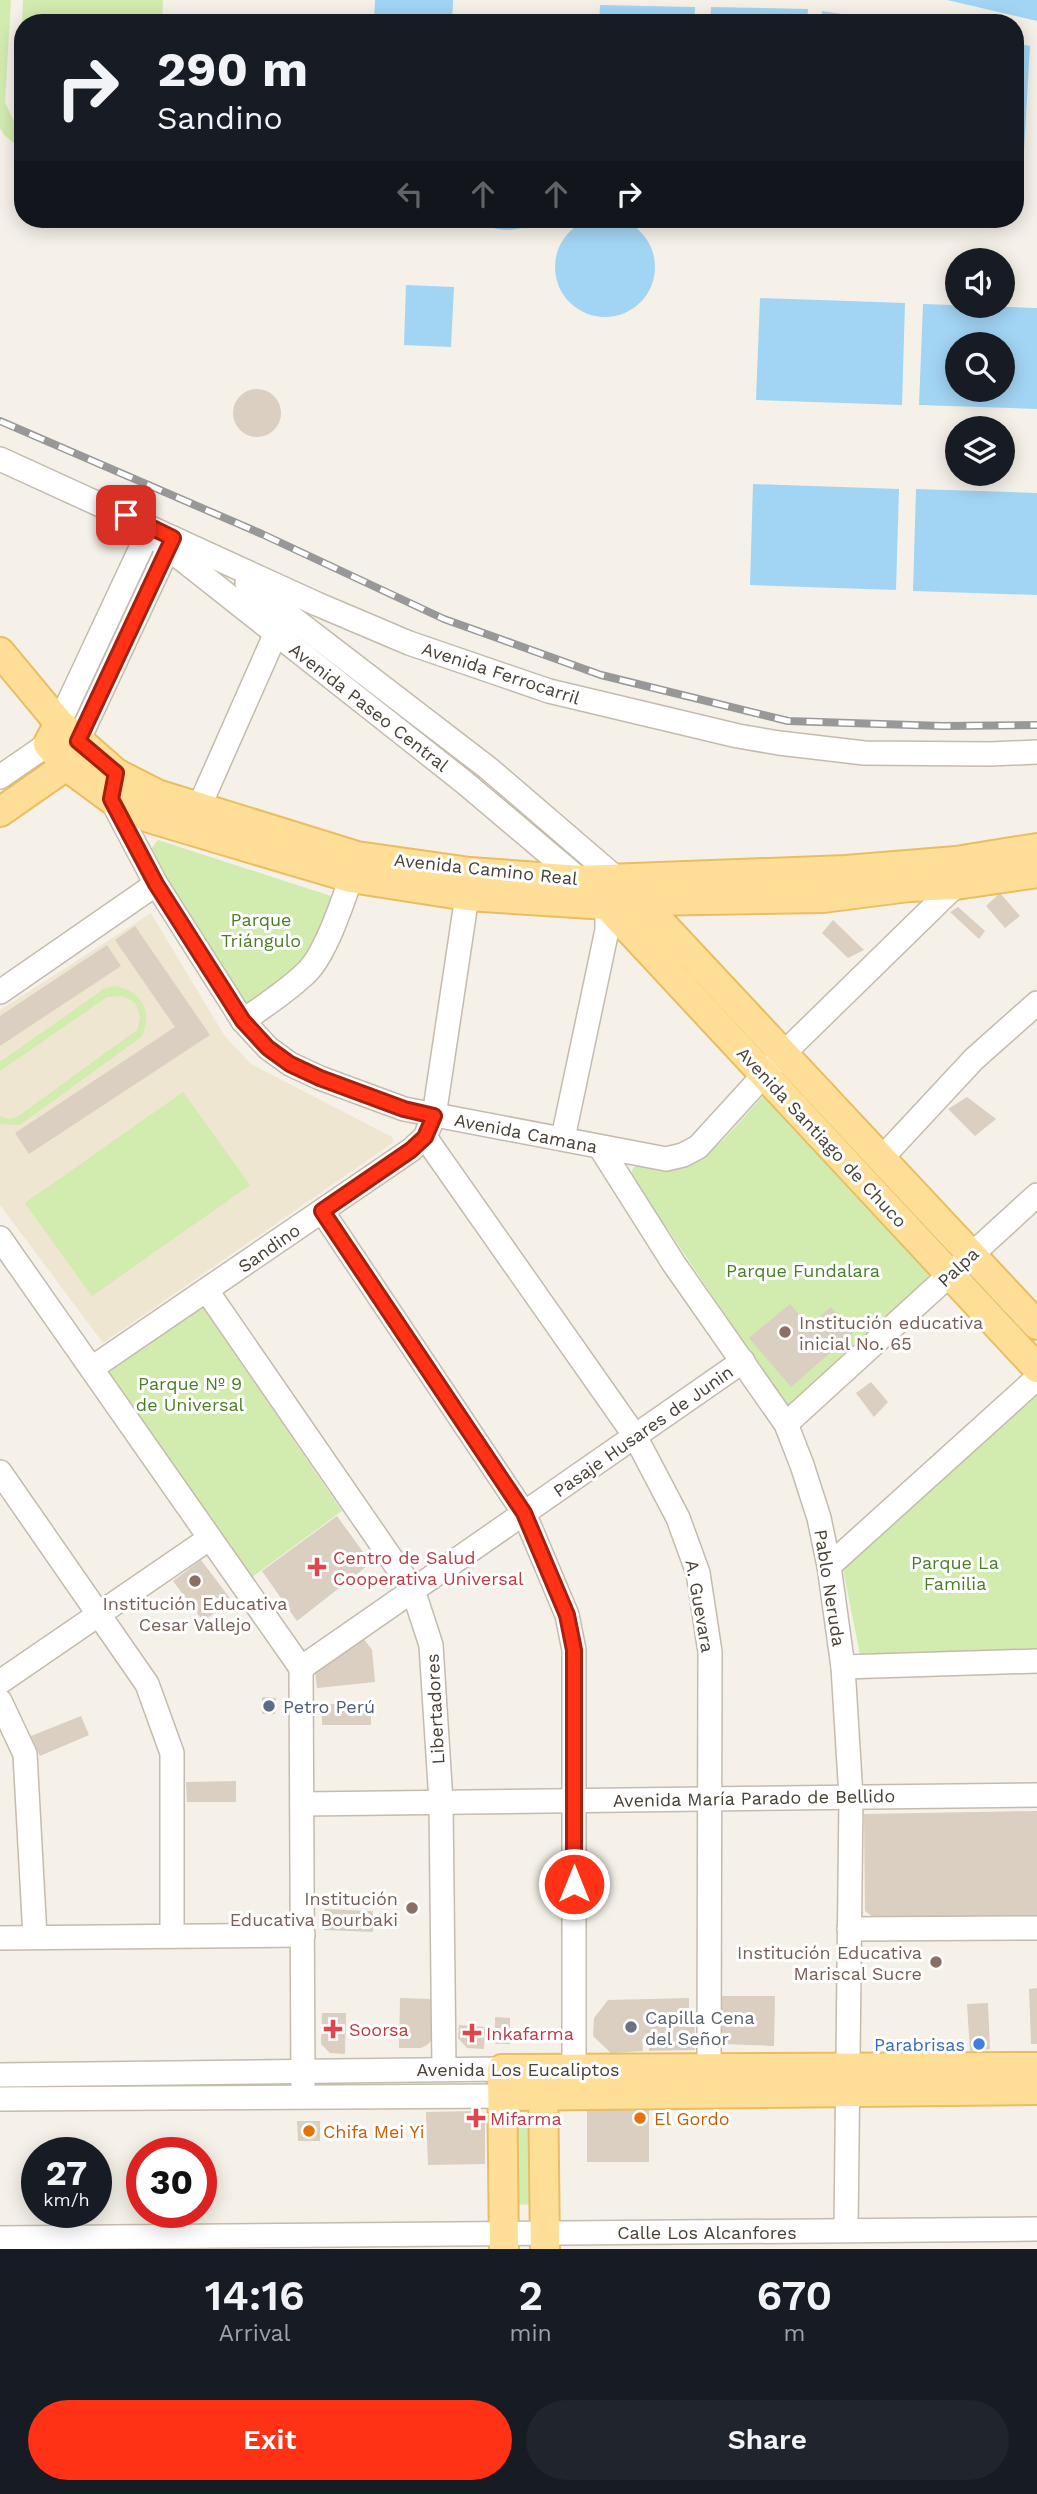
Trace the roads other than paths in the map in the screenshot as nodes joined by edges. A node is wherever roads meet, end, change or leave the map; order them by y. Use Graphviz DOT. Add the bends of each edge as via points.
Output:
graph roads {
  1 [pos="0,459"];
  2 [pos="126,515"];
  3 [pos="148,533"];
  4 [pos="171,543"];
  5 [pos="209,554"];
  6 [pos="275,633"];
  7 [pos="0,652"];
  8 [pos="63,744"];
  9 [pos="1037,752"];
  10 [pos="0,778"];
  11 [pos="113,786"];
  12 [pos="200,807"];
  13 [pos="0,812"];
  14 [pos="1037,848"];
  15 [pos="1037,873"];
  16 [pos="351,878"];
  17 [pos="616,878"];
  18 [pos="580,880"];
  19 [pos="156,884"];
  20 [pos="956,885"];
  21 [pos="467,896"];
  22 [pos="641,901"];
  23 [pos="607,905"];
  24 [pos="0,992"];
  25 [pos="1037,1003"];
  26 [pos="243,1021"];
  27 [pos="773,1064"];
  28 [pos="430,1126"];
  29 [pos="563,1138"];
  30 [pos="600,1147"];
  31 [pos="880,1160"];
  32 [pos="1037,1195"];
  33 [pos="322,1211"];
  34 [pos="2,1246"];
  35 [pos="960,1265"];
  36 [pos="207,1291"];
  37 [pos="1037,1325"];
  38 [pos="743,1361"];
  39 [pos="92,1368"];
  40 [pos="1037,1368"];
  41 [pos="1037,1378"];
  42 [pos="786,1424"];
  43 [pos="635,1436"];
  44 [pos="0,1472"];
  45 [pos="524,1513"];
  46 [pos="210,1538"];
  47 [pos="829,1566"];
  48 [pos="413,1590"];
  49 [pos="99,1612"];
  50 [pos="1037,1661"];
  51 [pos="843,1667"];
  52 [pos="301,1668"];
  53 [pos="0,1682"];
  54 [pos="0,1700"];
  55 [pos="1037,1795"];
  56 [pos="851,1797"];
  57 [pos="709,1799"];
  58 [pos="573,1801"];
  59 [pos="440,1802"];
  60 [pos="302,1804"];
  61 [pos="1037,1928"];
  62 [pos="849,1929"];
  63 [pos="303,1935"];
  64 [pos="172,1936"];
  65 [pos="35,1937"];
  66 [pos="0,1938"];
  67 [pos="1037,2067"];
  68 [pos="444,2069"];
  69 [pos="574,2069"];
  70 [pos="709,2069"];
  71 [pos="303,2070"];
  72 [pos="0,2074"];
  73 [pos="847,2080"];
  74 [pos="503,2082"];
  75 [pos="543,2082"];
  76 [pos="1037,2090"];
  77 [pos="303,2097"];
  78 [pos="0,2099"];
  79 [pos="1037,2229"];
  80 [pos="846,2230"];
  81 [pos="0,2238"];
  82 [pos="504,2241"];
  83 [pos="545,2241"];
  84 [pos="367,2242"];
  1 -- 2 [label="street, Avenida Ferrocarril"];
  2 -- 3 [label="street, Avenida Paseo Central"];
  2 -- 4 [label="street, Avenida Ferrocarril"];
  3 -- 4 [label="street, Avenida Paseo Central"];
  3 -- 8 [label="street"];
  4 -- 5 [label="street, Avenida Ferrocarril"];
  4 -- 6 [label="street, Avenida Paseo Central"];
  4 -- 8 [label="street"];
  5 -- 9 [label="street, Avenida Ferrocarril" via="409,643 536,687 626,710 738,736 864,753"];
  5 -- 17 [label="street, Avenida Paseo Central" via="488,768"];
  6 -- 12 [label="street"];
  6 -- 18 [label="street, Avenida Paseo Central"];
  7 -- 8 [label="main road, Avenida Camino Real"];
  8 -- 10 [label="street"];
  8 -- 11 [label="main road, Avenida Camino Real"];
  8 -- 13 [label="main road"];
  11 -- 12 [label="main road, Avenida Camino Real"];
  11 -- 16 [label="main road, Avenida Camino Real" via="149,818"];
  11 -- 19 [label="street, Avenida Camana"];
  12 -- 18 [label="main road, Avenida Camino Real" via="357,856 470,872"];
  14 -- 17 [label="main road, Avenida Camino Real" via="956,861 846,870"];
  15 -- 20 [label="main road, Avenida Camino Real"];
  16 -- 21 [label="main road, Avenida Camino Real"];
  16 -- 26 [label="street" via="335,923 310,969"];
  17 -- 18 [label="main road, Avenida Camino Real"];
  17 -- 22 [label="main road, Avenida Paseo Central"];
  18 -- 23 [label="main road, Avenida Paseo Central"];
  19 -- 24 [label="street"];
  19 -- 26 [label="street, Avenida Camana"];
  20 -- 22 [label="main road, Avenida Camino Real" via="823,898"];
  20 -- 27 [label="street, Avenida Camana"];
  21 -- 23 [label="main road, Avenida Camino Real"];
  21 -- 28 [label="street"];
  22 -- 23 [label="main road, Avenida Camino Real"];
  22 -- 27 [label="main road, Avenida Santiago de Chuco"];
  23 -- 27 [label="main road, Avenida Santiago de Chuco"];
  23 -- 29 [label="street" via="607,930"];
  25 -- 31 [label="street" via="974,1059"];
  26 -- 28 [label="street, Avenida Camana" via="290,1064 404,1109"];
  27 -- 30 [label="street, Avenida Camana" via="698,1147 683,1155 666,1159"];
  27 -- 31 [label="main road, Avenida Santiago de Chuco"];
  27 -- 35 [label="main road, Avenida Santiago de Chuco"];
  28 -- 29 [label="street, Avenida Camana"];
  28 -- 33 [label="street, Sandino" via="411,1150"];
  28 -- 43 [label="street, A. Guevara"];
  29 -- 30 [label="street, Avenida Camana"];
  30 -- 38 [label="street, Pablo Neruda"];
  31 -- 35 [label="main road, Avenida Santiago de Chuco"];
  32 -- 35 [label="street, Palpa"];
  33 -- 36 [label="street, Sandino"];
  33 -- 45 [label="street"];
  34 -- 39 [label="street"];
  35 -- 37 [label="main road, Avenida Santiago de Chuco"];
  35 -- 40 [label="main road, Avenida Santiago de Chuco"];
  35 -- 42 [label="street, Palpa"];
  36 -- 39 [label="street, Sandino"];
  36 -- 48 [label="street, Libertadores"];
  38 -- 42 [label="street, Pablo Neruda"];
  38 -- 43 [label="street, Pasaje Husares de Junin"];
  39 -- 46 [label="street"];
  41 -- 47 [label="street"];
  42 -- 47 [label="street, Pablo Neruda"];
  43 -- 45 [label="street, Pasaje Husares de Junin"];
  43 -- 57 [label="street, A. Guevara" via="678,1518 698,1573 710,1652"];
  44 -- 49 [label="street"];
  45 -- 48 [label="street, Pasaje Husares de Junin"];
  45 -- 58 [label="street" via="567,1615 574,1650"];
  46 -- 49 [label="street"];
  46 -- 52 [label="street"];
  47 -- 51 [label="street, Pablo Neruda"];
  48 -- 52 [label="street, Pasaje Husares de Junin"];
  48 -- 59 [label="street, Libertadores" via="431,1645"];
  49 -- 53 [label="street"];
  49 -- 64 [label="street" via="147,1684 172,1753"];
  50 -- 51 [label="street"];
  51 -- 56 [label="street, Pablo Neruda"];
  52 -- 60 [label="street"];
  54 -- 65 [label="street" via="25,1754"];
  55 -- 56 [label="street, Avenida María Parado de Bellido"];
  56 -- 57 [label="street, Avenida María Parado de Bellido"];
  56 -- 62 [label="street, Pablo Neruda"];
  57 -- 58 [label="street, Avenida María Parado de Bellido"];
  57 -- 70 [label="street, A. Guevara"];
  58 -- 59 [label="street, Avenida María Parado de Bellido"];
  58 -- 69 [label="street"];
  59 -- 60 [label="street, Avenida María Parado de Bellido"];
  59 -- 68 [label="street, Libertadores"];
  60 -- 63 [label="street"];
  61 -- 62 [label="street"];
  62 -- 73 [label="street, Pablo Neruda"];
  63 -- 64 [label="street"];
  63 -- 71 [label="street"];
  64 -- 65 [label="street"];
  65 -- 66 [label="street"];
  67 -- 73 [label="main road, Avenida Los Eucaliptos"];
  68 -- 71 [label="street, Avenida Los Eucaliptos"];
  68 -- 74 [label="street, Avenida Los Eucaliptos"];
  69 -- 70 [label="main road, Avenida Los Eucaliptos"];
  69 -- 75 [label="main road, Avenida Los Eucaliptos"];
  70 -- 73 [label="main road, Avenida Los Eucaliptos"];
  71 -- 72 [label="street, Avenida Los Eucaliptos"];
  71 -- 77 [label="street"];
  73 -- 75 [label="main road, Avenida Los Eucaliptos"];
  73 -- 76 [label="main road, Avenida Los Eucaliptos"];
  73 -- 80 [label="street, Pablo Neruda"];
  74 -- 75 [label="main road, Avenida Los Eucaliptos"];
  74 -- 77 [label="street, Avenida Los Eucaliptos"];
  74 -- 82 [label="main road"];
  75 -- 83 [label="main road"];
  77 -- 78 [label="street, Avenida Los Eucaliptos"];
  79 -- 80 [label="street, Calle Los Alcanfores"];
  80 -- 83 [label="street, Calle Los Alcanfores"];
  81 -- 84 [label="street, Calle Los Alcanfores"];
  82 -- 83 [label="street, Calle Los Alcanfores"];
  82 -- 84 [label="street, Calle Los Alcanfores"];
}
